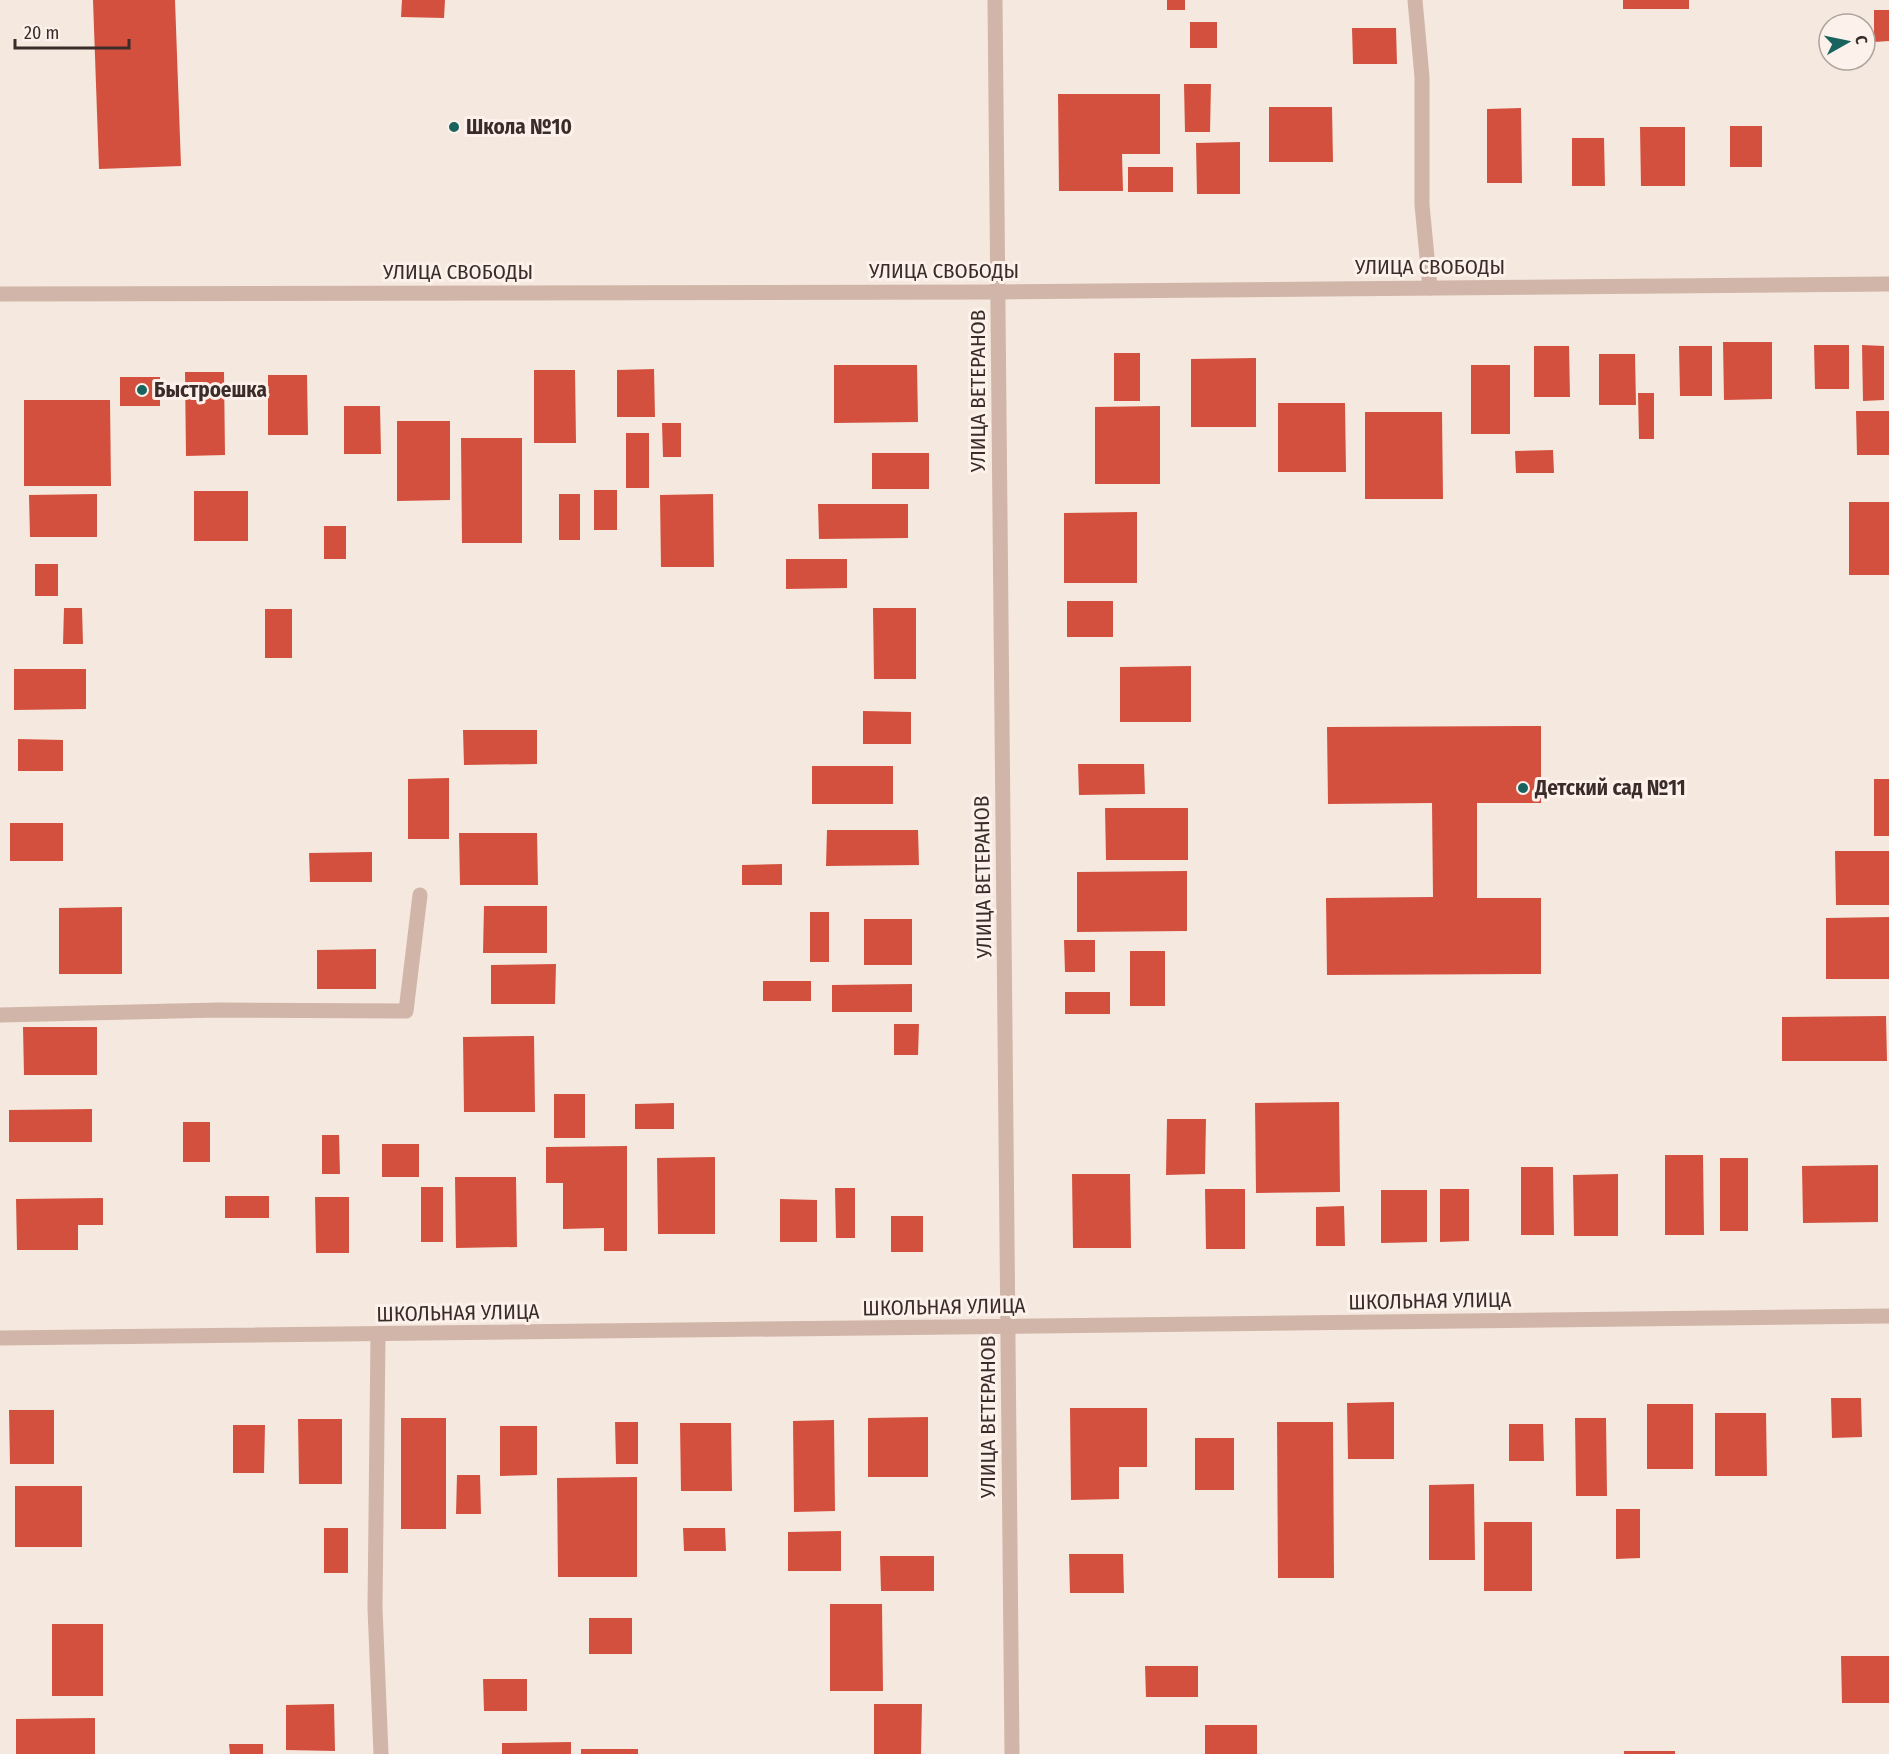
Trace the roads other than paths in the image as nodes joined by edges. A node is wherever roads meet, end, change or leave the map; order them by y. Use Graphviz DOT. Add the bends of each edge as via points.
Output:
graph roads {
  1 [pos="995,0"];
  2 [pos="1415,0"];
  3 [pos="1889,284"];
  4 [pos="1430,288"];
  5 [pos="998,292"];
  6 [pos="0,294"];
  7 [pos="420,895"];
  8 [pos="0,1015"];
  9 [pos="1889,1316"];
  10 [pos="1008,1327"];
  11 [pos="378,1335"];
  12 [pos="0,1338"];
  13 [pos="381,1754"];
  14 [pos="1012,1754"];
  1 -- 5 [label="street, УЛИЦА ВЕТЕРАНОВ"];
  2 -- 4 [label="street" via="1422,77 1422,205"];
  3 -- 4 [label="street, УЛИЦА СВОБОДЫ"];
  4 -- 5 [label="street, УЛИЦА СВОБОДЫ"];
  5 -- 6 [label="street, УЛИЦА СВОБОДЫ"];
  5 -- 10 [label="street, УЛИЦА ВЕТЕРАНОВ"];
  7 -- 8 [label="street" via="406,1011"];
  9 -- 10 [label="street, ШКОЛЬНАЯ УЛИЦА"];
  10 -- 11 [label="street, ШКОЛЬНАЯ УЛИЦА"];
  10 -- 14 [label="street, УЛИЦА ВЕТЕРАНОВ"];
  11 -- 12 [label="street, ШКОЛЬНАЯ УЛИЦА"];
  11 -- 13 [label="street" via="375,1608"];
}
